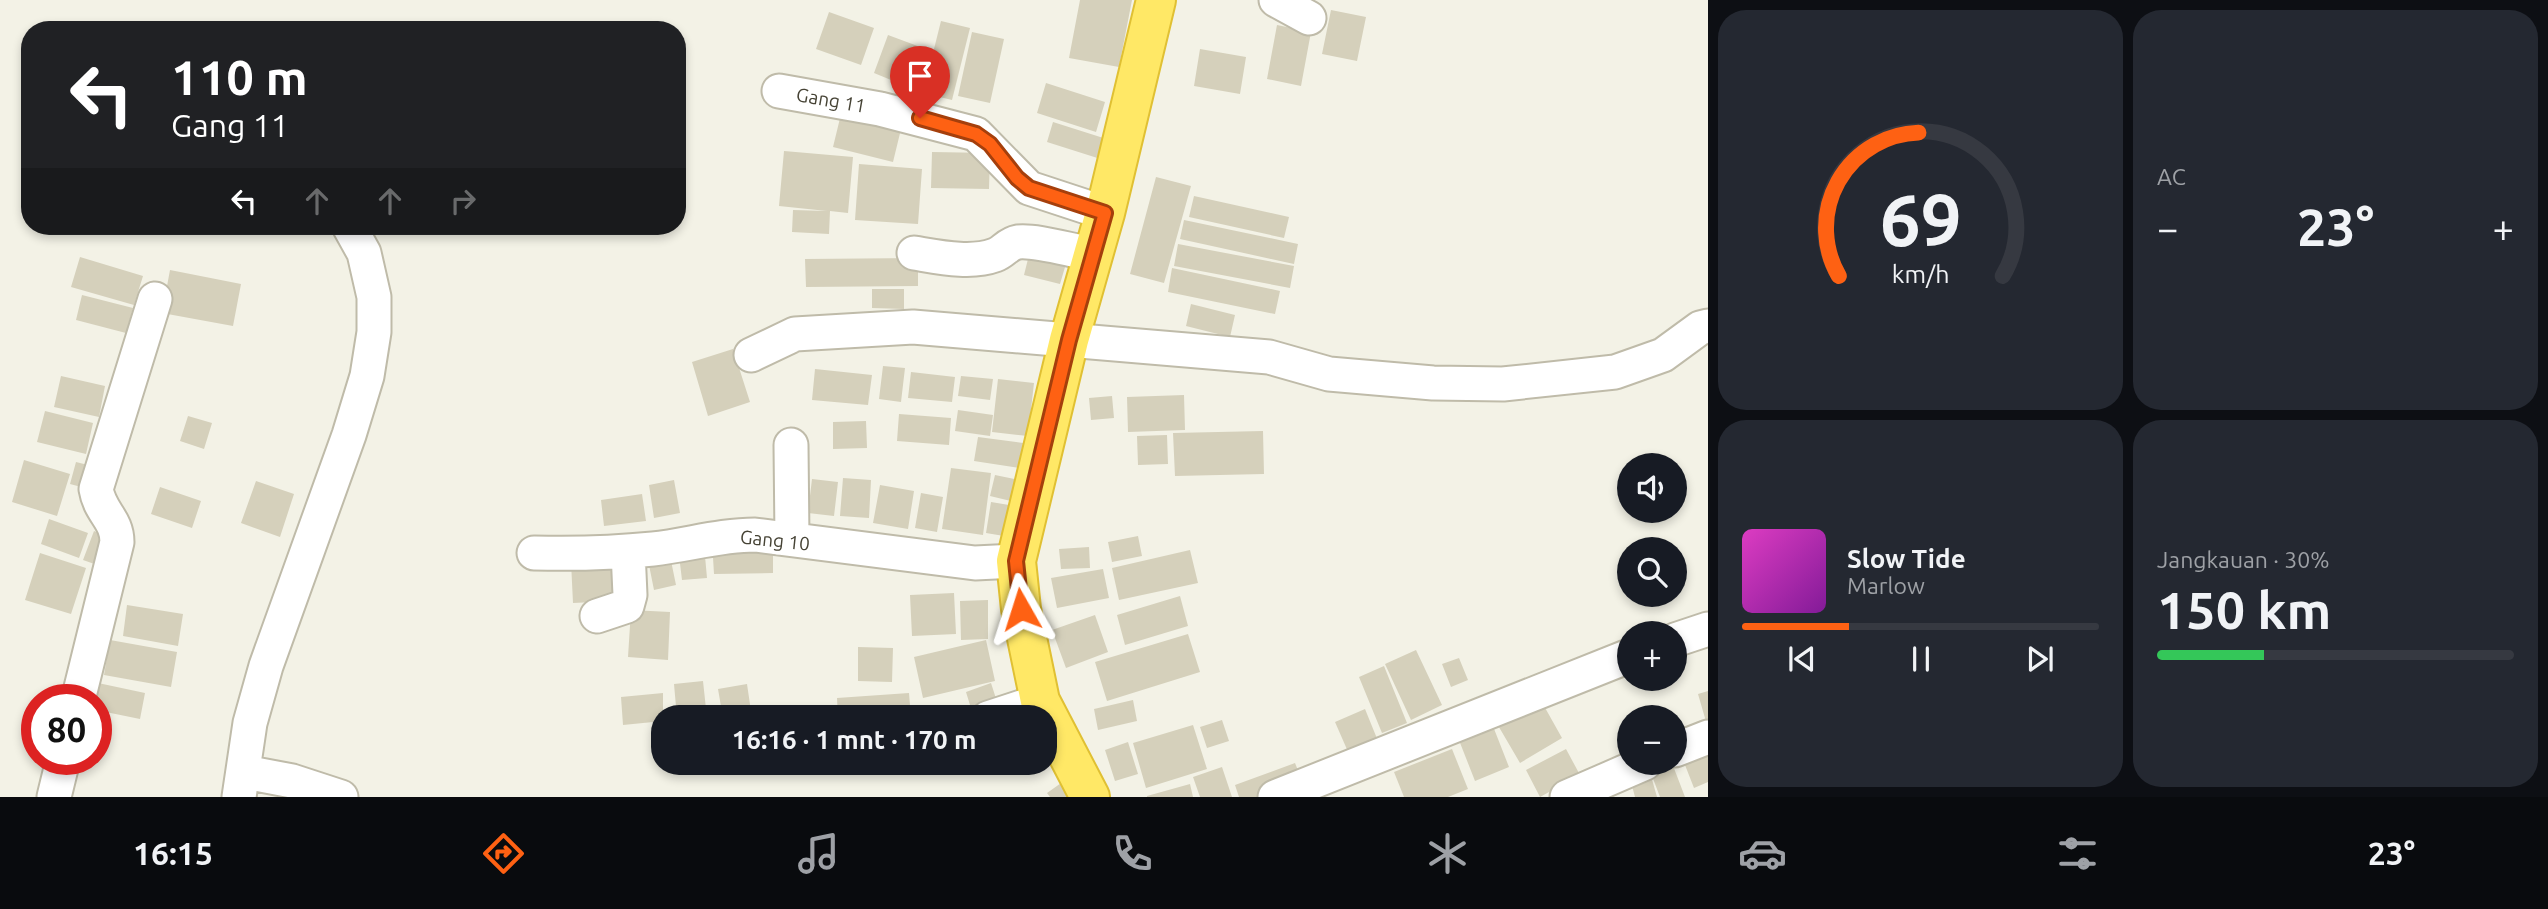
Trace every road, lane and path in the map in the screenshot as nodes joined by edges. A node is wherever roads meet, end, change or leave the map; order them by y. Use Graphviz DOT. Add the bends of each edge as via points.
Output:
graph roads {
  1 [pos="1156,0"];
  2 [pos="1276,0"];
  3 [pos="1309,18"];
  4 [pos="779,91"];
  5 [pos="1105,213"];
  6 [pos="354,235"];
  7 [pos="914,253"];
  8 [pos="1093,254"];
  9 [pos="155,299"];
  10 [pos="1708,326"];
  11 [pos="1069,340"];
  12 [pos="751,355"];
  13 [pos="791,445"];
  14 [pos="792,539"];
  15 [pos="628,551"];
  16 [pos="534,553"];
  17 [pos="1016,561"];
  18 [pos="597,616"];
  19 [pos="1708,629"];
  20 [pos="1687,636"];
  21 [pos="1617,661"];
  22 [pos="82,684"];
  23 [pos="1040,701"];
  24 [pos="1028,705"];
  25 [pos="1708,737"];
  26 [pos="1687,745"];
  27 [pos="59,775"];
  28 [pos="1617,775"];
  29 [pos="242,785"];
  30 [pos="54,797"];
  31 [pos="341,797"];
  32 [pos="1090,797"];
  33 [pos="1275,797"];
  34 [pos="1567,797"];
  1 -- 5 [label="highway"];
  2 -- 3 [label="street"];
  4 -- 5 [label="street, Gang 11" via="880,109 976,134 1029,188"];
  5 -- 8 [label="highway"];
  6 -- 29 [label="street" via="364,253 374,297 369,363 349,435 266,666 250,723"];
  7 -- 8 [label="street" via="975,258 992,256 1019,242"];
  8 -- 11 [label="highway"];
  9 -- 22 [label="street" via="96,489 103,510 117,526 117,542"];
  10 -- 11 [label="street" via="1663,355 1615,372 1503,384 1329,374 1269,357"];
  11 -- 12 [label="street" via="914,327 823,330 795,334"];
  11 -- 17 [label="highway"];
  13 -- 14 [label="street"];
  14 -- 15 [label="street, Gang 10" via="721,535"];
  14 -- 17 [label="street, Gang 10" via="975,563"];
  15 -- 16 [label="street, Gang 10"];
  15 -- 18 [label="street" via="627,606"];
  17 -- 23 [label="highway"];
  19 -- 20 [label="street"];
  21 -- 33 [label="street"];
  23 -- 24 [label="street"];
  23 -- 32 [label="highway"];
  25 -- 26 [label="street"];
  27 -- 30 [label="street"];
  28 -- 34 [label="street"];
  29 -- 31 [label="street" via="292,781"];
}
